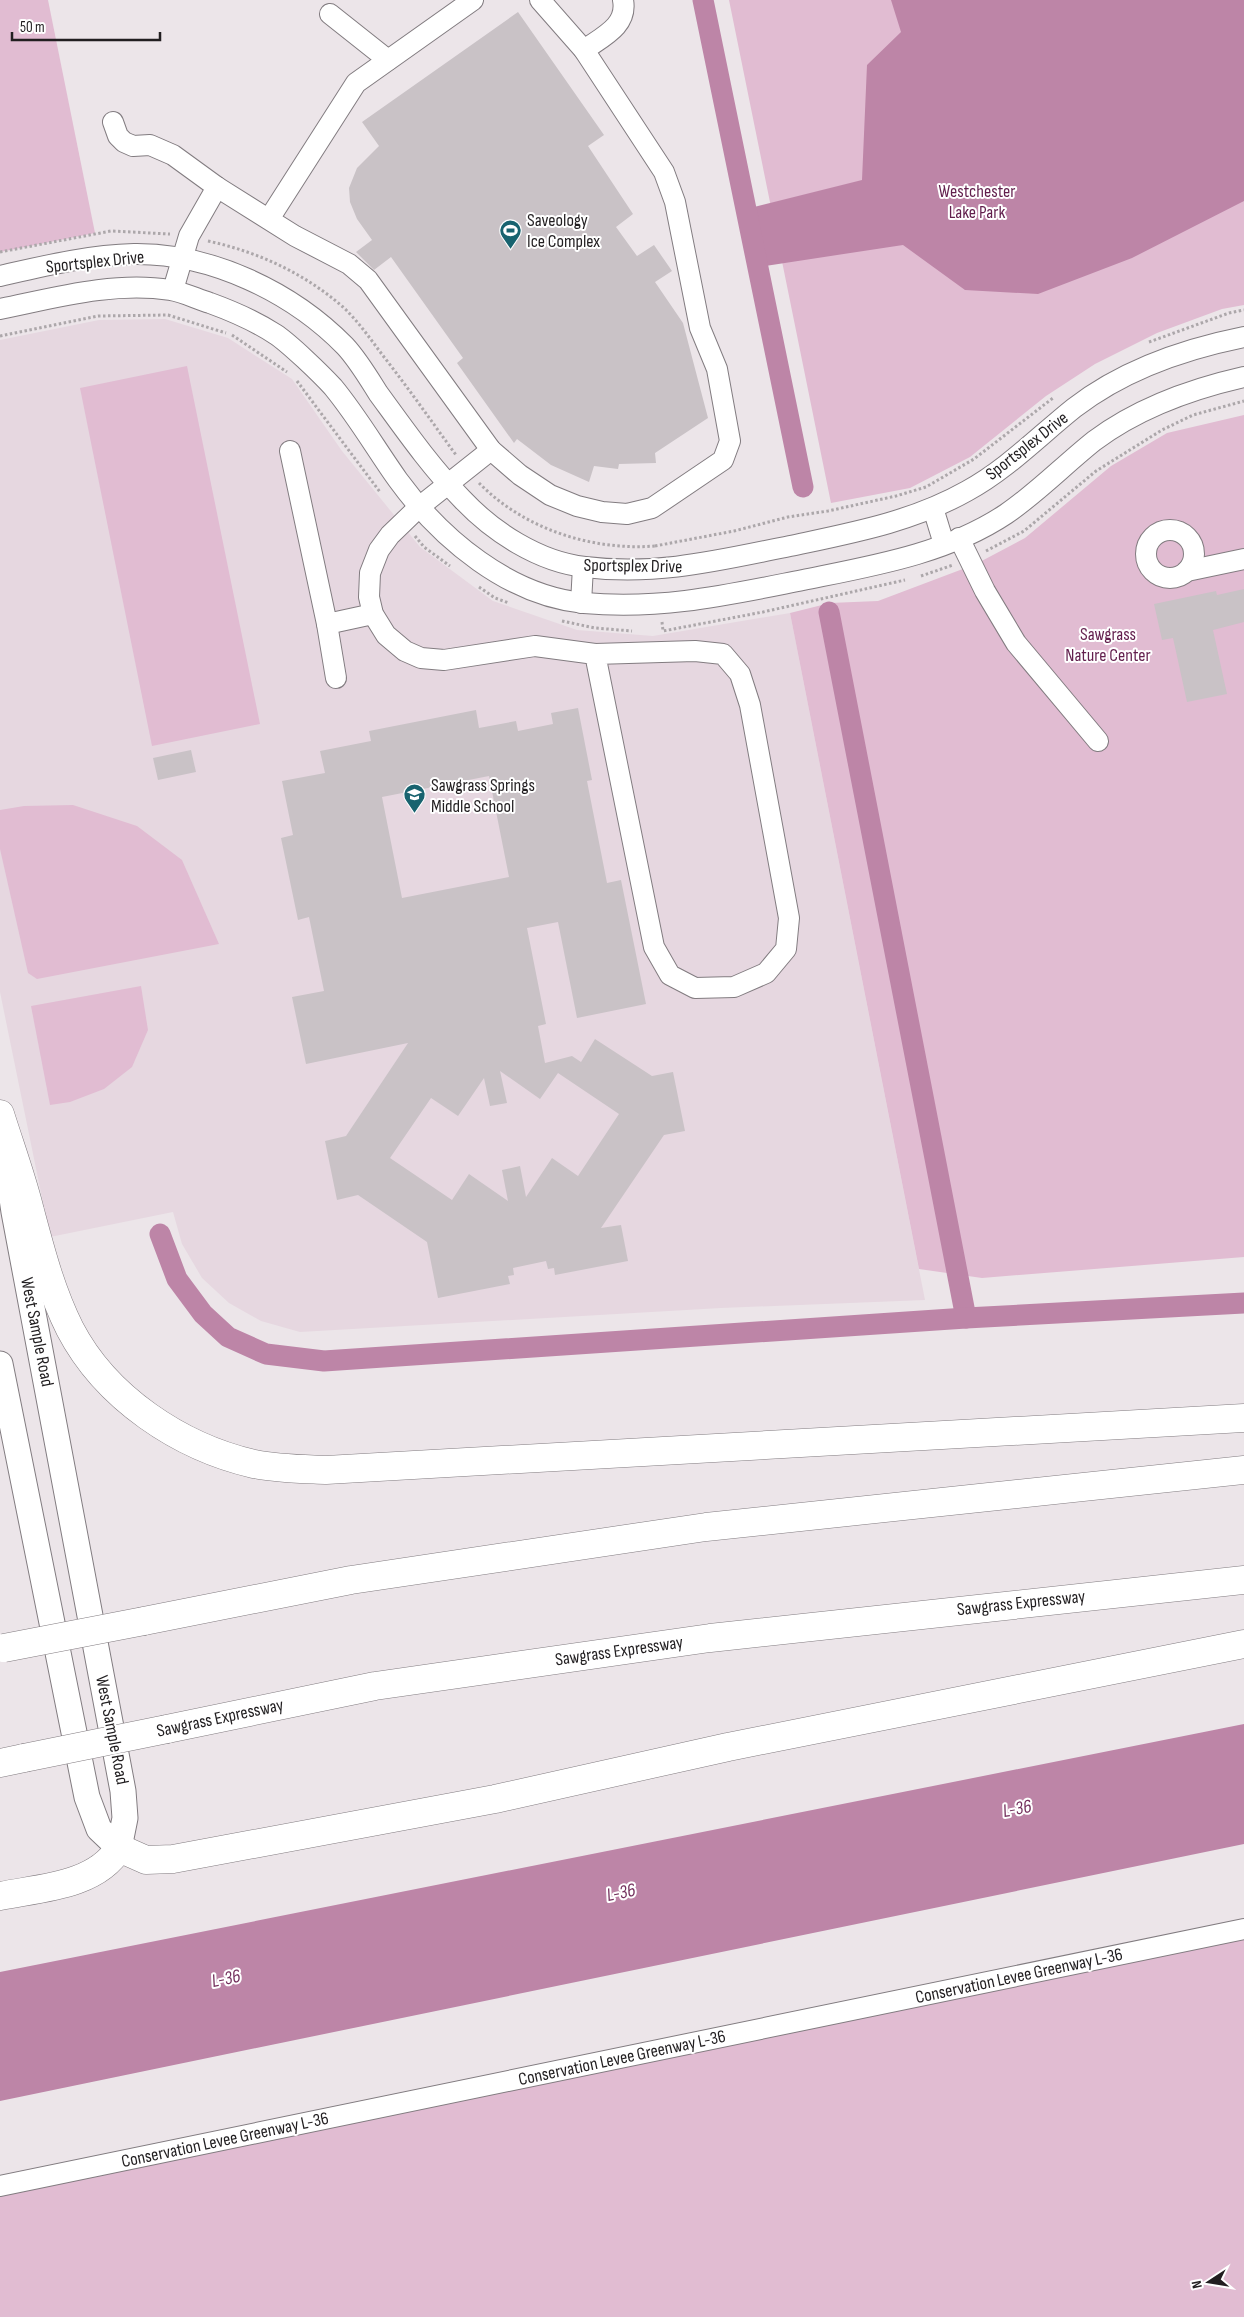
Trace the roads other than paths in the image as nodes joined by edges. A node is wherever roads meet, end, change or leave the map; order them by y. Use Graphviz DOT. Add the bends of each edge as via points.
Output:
graph roads {
  1 [pos="473,0"];
  2 [pos="540,0"];
  3 [pos="623,0"];
  4 [pos="330,14"];
  5 [pos="584,50"];
  6 [pos="388,60"];
  7 [pos="113,122"];
  8 [pos="217,187"];
  9 [pos="269,219"];
  10 [pos="181,258"];
  11 [pos="0,276"];
  12 [pos="173,290"];
  13 [pos="0,309"];
  14 [pos="1244,337"];
  15 [pos="1244,377"];
  16 [pos="491,450"];
  17 [pos="290,451"];
  18 [pos="448,484"];
  19 [pos="419,507"];
  20 [pos="933,508"];
  21 [pos="951,541"];
  22 [pos="1244,558"];
  23 [pos="583,567"];
  24 [pos="1187,571"];
  25 [pos="581,603"];
  26 [pos="373,614"];
  27 [pos="327,624"];
  28 [pos="595,654"];
  29 [pos="336,678"];
  30 [pos="1098,741"];
  31 [pos="0,1114"];
  32 [pos="0,1364"];
  33 [pos="1244,1418"];
  34 [pos="1244,1470"];
  35 [pos="1244,1580"];
  36 [pos="1244,1644"];
  37 [pos="2,1649"];
  38 [pos="12,1760"];
  39 [pos="119,1848"];
  40 [pos="0,1896"];
  41 [pos="1244,1929"];
  42 [pos="0,2186"];
  1 -- 6 [label="street"];
  2 -- 5 [label="street"];
  3 -- 5 [label="street" via="624,10 616,28"];
  4 -- 6 [label="street"];
  5 -- 16 [label="street" via="664,172 675,202 700,328 717,369 730,440 723,460 652,508 627,514 577,506 550,495 520,476"];
  6 -- 9 [label="street" via="356,83"];
  7 -- 8 [label="street" via="124,142 133,146 150,145 173,155"];
  8 -- 9 [label="street"];
  8 -- 10 [label="street" via="189,236"];
  9 -- 16 [label="street" via="294,236 349,264 368,280"];
  10 -- 11 [label="street, Sportsplex Drive" via="136,254"];
  10 -- 12 [label="street"];
  10 -- 18 [label="street, Sportsplex Drive" via="210,265 264,286 308,313 347,348 430,465"];
  12 -- 13 [label="street, Sportsplex Drive" via="104,290"];
  12 -- 19 [label="street, Sportsplex Drive" via="225,308 277,334 331,385"];
  14 -- 20 [label="street, Sportsplex Drive" via="1210,344 1140,368 1077,406 970,490"];
  15 -- 21 [label="street, Sportsplex Drive" via="1207,386 1152,406 1097,439 1005,514"];
  16 -- 18 [label="street"];
  17 -- 27 [label="street"];
  18 -- 19 [label="street"];
  18 -- 23 [label="street, Sportsplex Drive" via="479,517 513,540 551,559"];
  19 -- 25 [label="street, Sportsplex Drive" via="457,545 498,575 537,592"];
  19 -- 26 [label="street" via="379,550 370,573 369,597"];
  20 -- 21 [label="street"];
  20 -- 23 [label="street, Sportsplex Drive" via="870,529 695,566 657,570"];
  21 -- 25 [label="street, Sportsplex Drive" via="885,563 701,601 660,605"];
  21 -- 30 [label="street" via="1016,644"];
  22 -- 24 [label="street"];
  23 -- 25 [label="street"];
  26 -- 27 [label="street"];
  26 -- 28 [label="street" via="386,634 405,651 421,658 444,660 535,646"];
  27 -- 29 [label="street"];
  28 -- 28 [label="street" via="654,947 670,975 695,988 734,987 766,973 786,949 789,918 750,705 740,674 723,654 695,651"];
  31 -- 33 [label="highway" via="52,1289 71,1330 95,1367 129,1400 167,1429 210,1450 255,1464 326,1470"];
  31 -- 39 [label="main road, West Sample Road" via="14,1212 123,1790 125,1824"];
  32 -- 39 [label="main road, West Sample Road" via="87,1797 99,1829"];
  34 -- 37 [label="highway, bridge" via="706,1527 351,1580"];
  35 -- 38 [label="highway, Sawgrass Expressway, bridge" via="710,1638 375,1686"];
  36 -- 39 [label="highway" via="728,1747 486,1800 173,1860 146,1860"];
  39 -- 40 [label="highway" via="110,1862 84,1878"];
  41 -- 42 [label="street, Conservation Levee Greenway L-36"];
}
